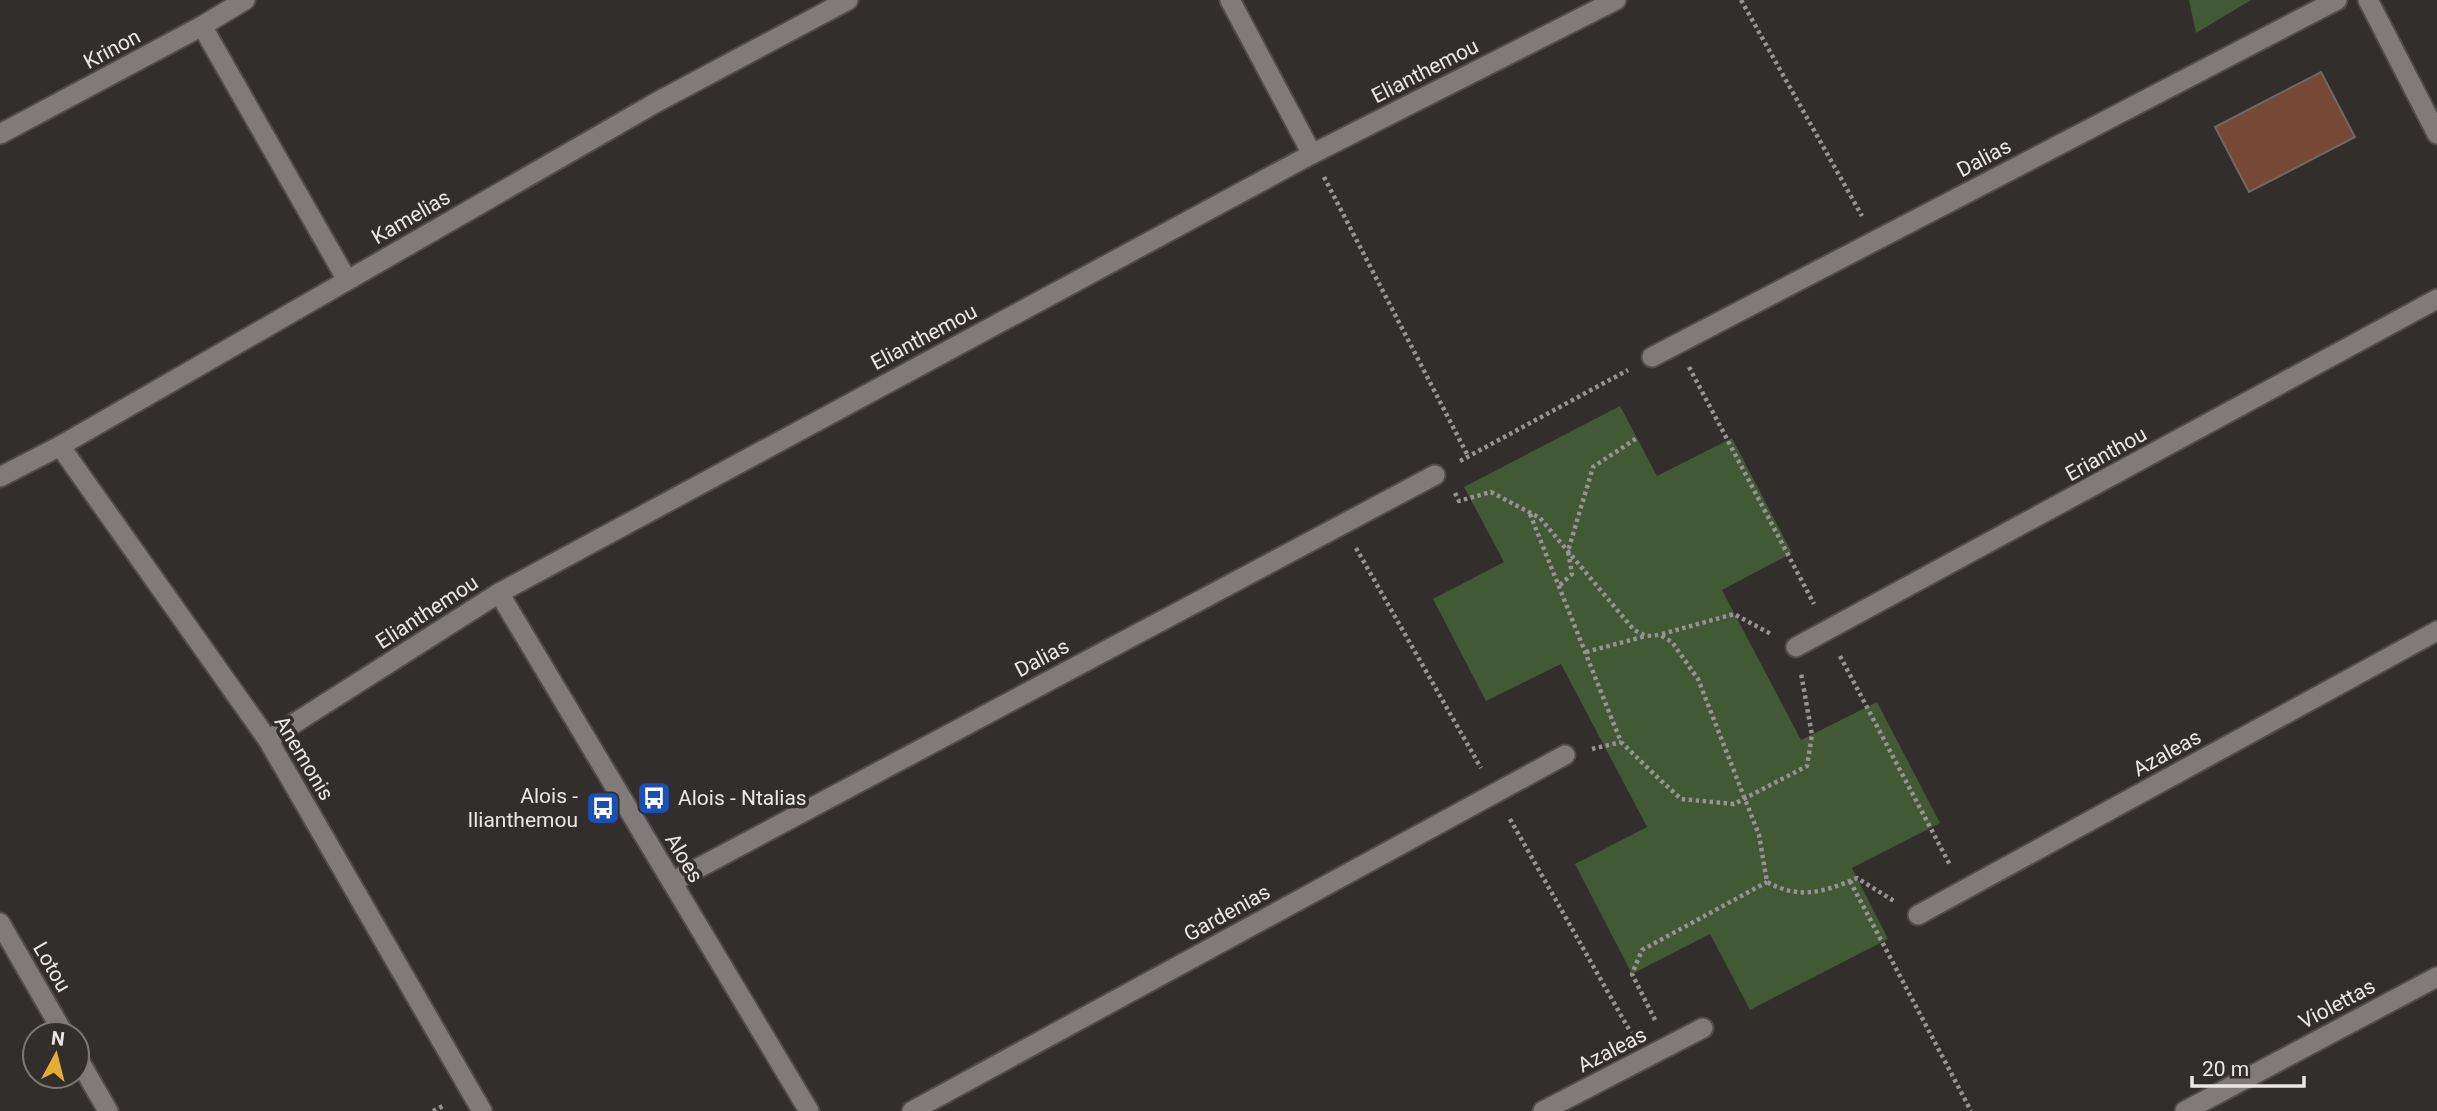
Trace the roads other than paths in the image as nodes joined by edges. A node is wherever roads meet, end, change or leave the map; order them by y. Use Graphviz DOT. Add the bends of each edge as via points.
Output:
graph roads {
  1 [pos="245,0"];
  2 [pos="848,0"];
  3 [pos="1230,0"];
  4 [pos="1616,0"];
  5 [pos="2337,0"];
  6 [pos="2368,0"];
  7 [pos="202,26"];
  8 [pos="2437,134"];
  9 [pos="0,135"];
  10 [pos="1312,154"];
  11 [pos="348,280"];
  12 [pos="2437,299"];
  13 [pos="1652,357"];
  14 [pos="60,446"];
  15 [pos="1440,472"];
  16 [pos="0,477"];
  17 [pos="499,593"];
  18 [pos="2437,631"];
  19 [pos="1796,648"];
  20 [pos="268,740"];
  21 [pos="1564,755"];
  22 [pos="671,882"];
  23 [pos="1918,915"];
  24 [pos="0,923"];
  25 [pos="2437,977"];
  26 [pos="56,1020"];
  27 [pos="1703,1028"];
  28 [pos="91,1081"];
  29 [pos="108,1111"];
  30 [pos="482,1111"];
  31 [pos="809,1111"];
  32 [pos="912,1111"];
  33 [pos="1543,1111"];
  34 [pos="2185,1111"];
  1 -- 7 [label="street, Krinon"];
  2 -- 11 [label="street, Kamelias" via="657,102"];
  3 -- 10 [label="street"];
  4 -- 10 [label="street, Elianthemou"];
  5 -- 13 [label="street, Dalias"];
  6 -- 8 [label="street"];
  7 -- 9 [label="street, Krinon"];
  7 -- 11 [label="street"];
  10 -- 17 [label="street, Elianthemou"];
  11 -- 14 [label="street, Kamelias"];
  12 -- 19 [label="street, Erianthou"];
  14 -- 16 [label="street, Kamelias"];
  14 -- 20 [label="street, Anemonis"];
  15 -- 22 [label="street, Dalias"];
  17 -- 20 [label="street, Elianthemou"];
  17 -- 22 [label="street, Aloes"];
  18 -- 23 [label="street, Azaleas"];
  20 -- 30 [label="street, Anemonis"];
  21 -- 32 [label="street, Gardenias"];
  22 -- 31 [label="street, Aloes"];
  24 -- 26 [label="street, Lotou"];
  25 -- 34 [label="street, Violettas"];
  27 -- 33 [label="street, Azaleas"];
  28 -- 29 [label="street"];
}
